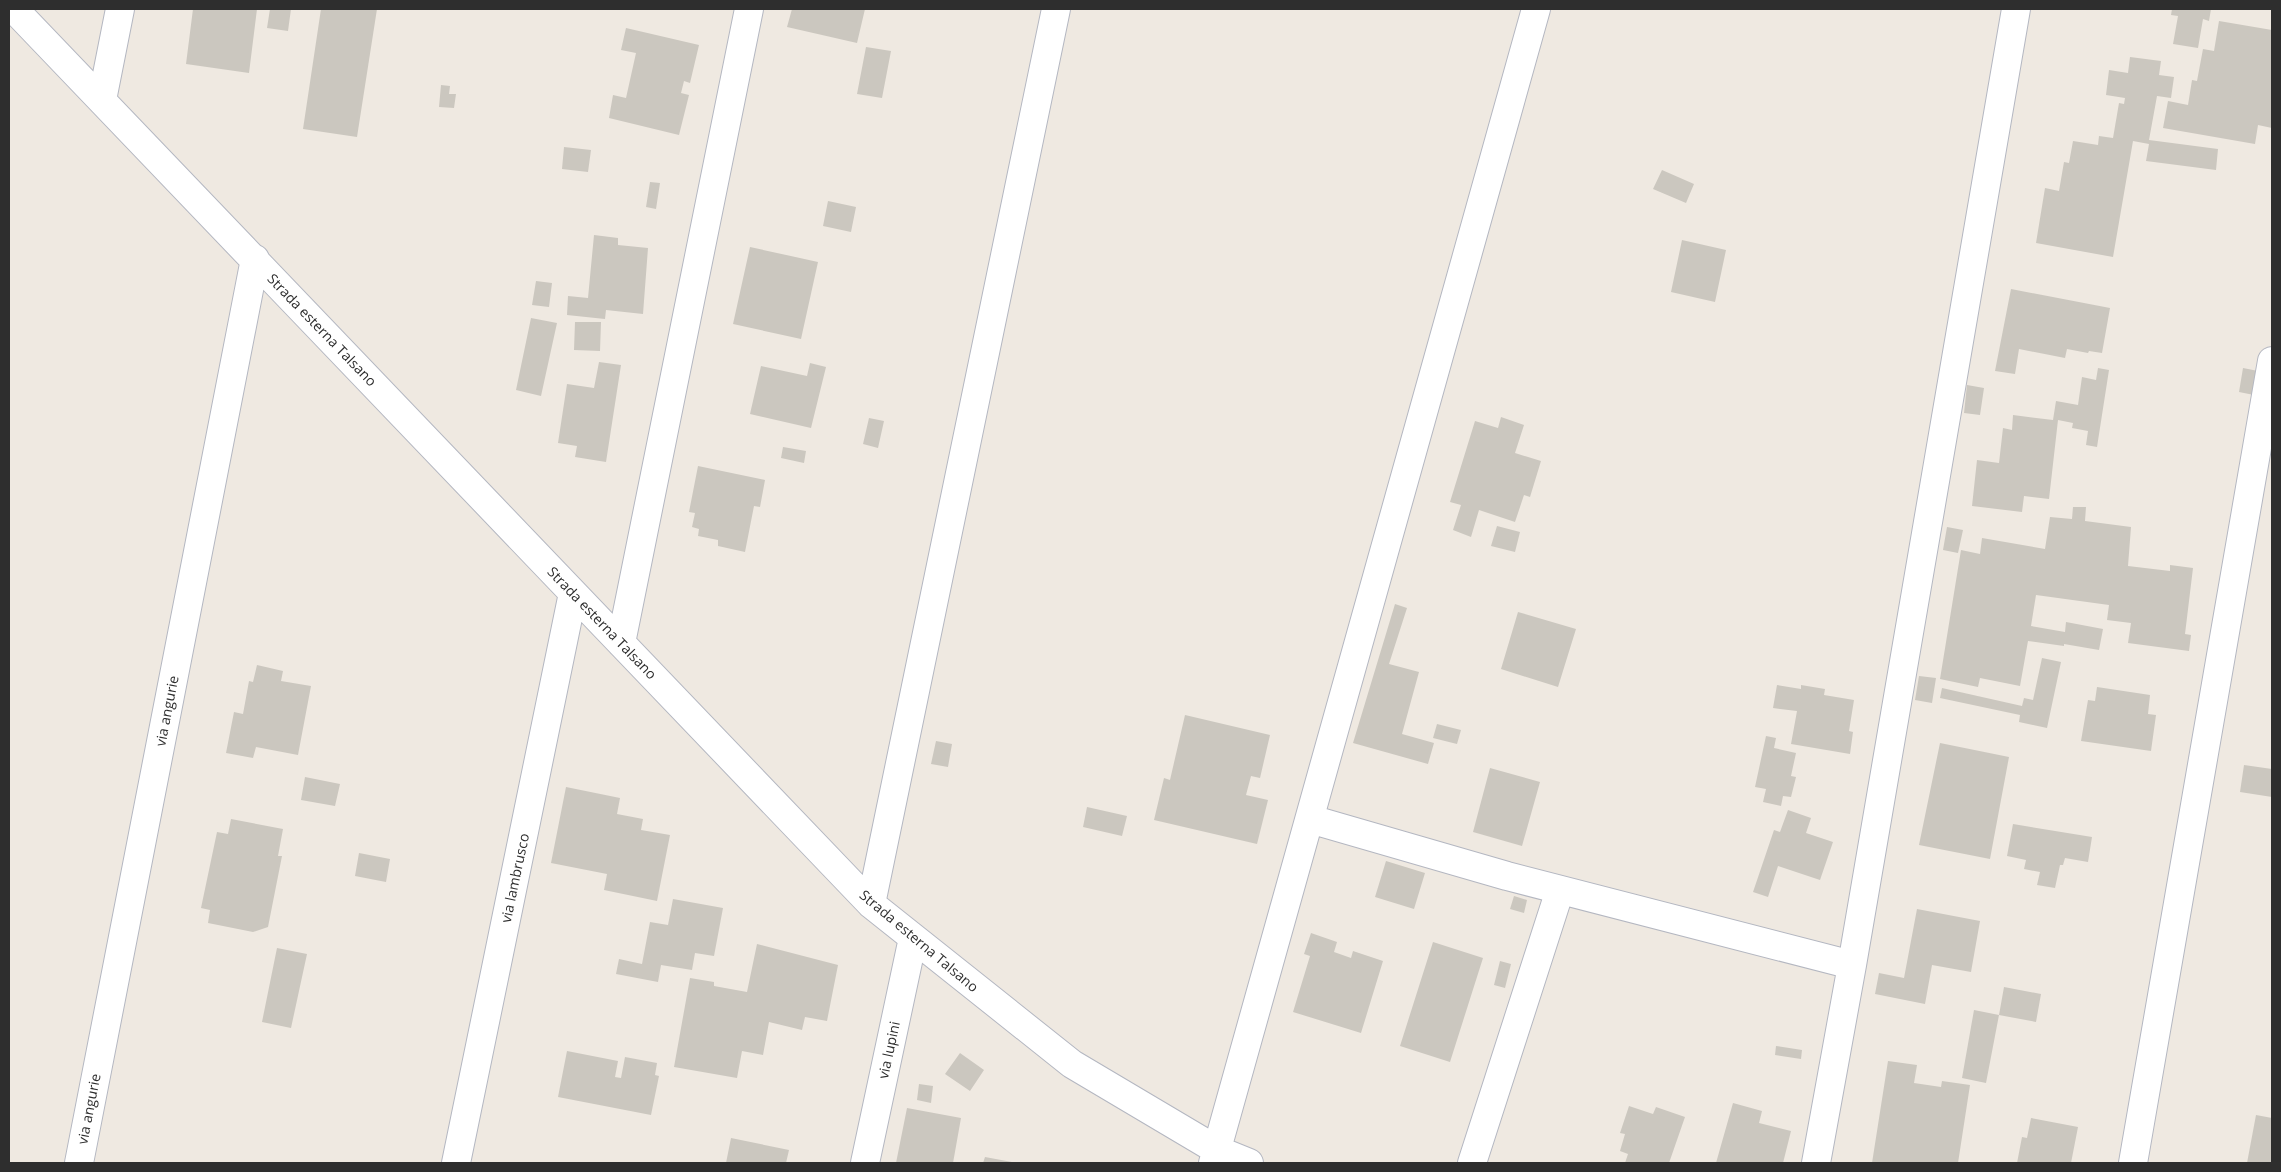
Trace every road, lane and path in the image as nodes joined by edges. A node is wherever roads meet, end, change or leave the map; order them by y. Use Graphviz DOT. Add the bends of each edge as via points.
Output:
graph roads {
  1 [pos="14,9"];
  2 [pos="120,9"];
  3 [pos="749,9"];
  4 [pos="1056,9"];
  5 [pos="1536,9"];
  6 [pos="2016,9"];
  7 [pos="102,100"];
  8 [pos="255,259"];
  9 [pos="2272,361"];
  10 [pos="573,593"];
  11 [pos="621,643"];
  12 [pos="1310,818"];
  13 [pos="1560,890"];
  14 [pos="871,904"];
  15 [pos="913,938"];
  16 [pos="1852,965"];
  17 [pos="1215,1156"];
  18 [pos="78,1163"];
  19 [pos="456,1163"];
  20 [pos="865,1163"];
  21 [pos="1249,1163"];
  22 [pos="1472,1163"];
  23 [pos="1816,1163"];
  24 [pos="2134,1163"];
  1 -- 7 [label="street, Strada esterna Talsano"];
  2 -- 7 [label="street"];
  3 -- 11 [label="street"];
  4 -- 14 [label="street"];
  5 -- 12 [label="street"];
  6 -- 16 [label="street"];
  7 -- 8 [label="street, Strada esterna Talsano"];
  8 -- 10 [label="street, Strada esterna Talsano"];
  8 -- 18 [label="street, via angurie"];
  9 -- 24 [label="street"];
  10 -- 11 [label="street, Strada esterna Talsano"];
  10 -- 19 [label="street, via lambrusco"];
  11 -- 14 [label="street, Strada esterna Talsano"];
  12 -- 13 [label="street"];
  12 -- 17 [label="street"];
  13 -- 16 [label="street"];
  13 -- 22 [label="street"];
  14 -- 15 [label="street, Strada esterna Talsano"];
  15 -- 17 [label="street, Strada esterna Talsano" via="1072,1064"];
  15 -- 20 [label="street, via lupini"];
  16 -- 23 [label="street"];
  17 -- 21 [label="street, Strada esterna Talsano"];
}
